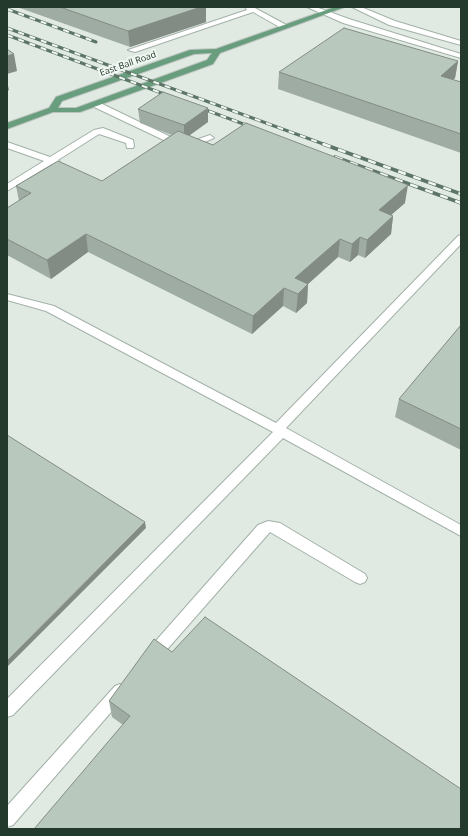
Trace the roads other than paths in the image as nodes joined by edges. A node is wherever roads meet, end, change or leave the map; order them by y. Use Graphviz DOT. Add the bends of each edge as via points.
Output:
graph roads {
  1 [pos="310,7"];
  2 [pos="342,7"];
  3 [pos="355,7"];
  4 [pos="250,9"];
  5 [pos="323,14"];
  6 [pos="286,27"];
  7 [pos="461,43"];
  8 [pos="132,50"];
  9 [pos="217,51"];
  10 [pos="461,56"];
  11 [pos="95,104"];
  12 [pos="52,110"];
  13 [pos="7,126"];
  14 [pos="210,138"];
  15 [pos="7,145"];
  16 [pos="130,146"];
  17 [pos="51,160"];
  18 [pos="65,166"];
  19 [pos="7,188"];
  20 [pos="461,238"];
  21 [pos="7,297"];
  22 [pos="280,430"];
  23 [pos="461,531"];
  24 [pos="360,578"];
  25 [pos="143,665"];
  26 [pos="127,683"];
  27 [pos="7,710"];
  28 [pos="7,820"];
  1 -- 5 [label="lane"];
  2 -- 5 [label="main road, East Ball Road"];
  3 -- 7 [label="lane" via="392,22"];
  4 -- 6 [label="lane"];
  4 -- 8 [label="lane"];
  5 -- 6 [label="main road, East Ball Road"];
  5 -- 10 [label="lane"];
  6 -- 9 [label="main road, East Ball Road"];
  9 -- 11 [label="main road, East Ball Road" via="210,62"];
  9 -- 12 [label="main road, East Ball Road" via="193,52 58,99"];
  11 -- 12 [label="main road, East Ball Road" via="77,110"];
  11 -- 14 [label="lane" via="174,142 191,145"];
  12 -- 13 [label="main road, East Ball Road"];
  15 -- 17 [label="lane"];
  16 -- 17 [label="lane" via="130,142 100,131"];
  17 -- 18 [label="lane"];
  17 -- 19 [label="lane"];
  20 -- 22 [label="lane"];
  21 -- 22 [label="lane" via="50,308"];
  22 -- 23 [label="lane"];
  22 -- 27 [label="lane"];
  24 -- 25 [label="lane" via="275,526 263,528"];
  26 -- 28 [label="lane"];
}
